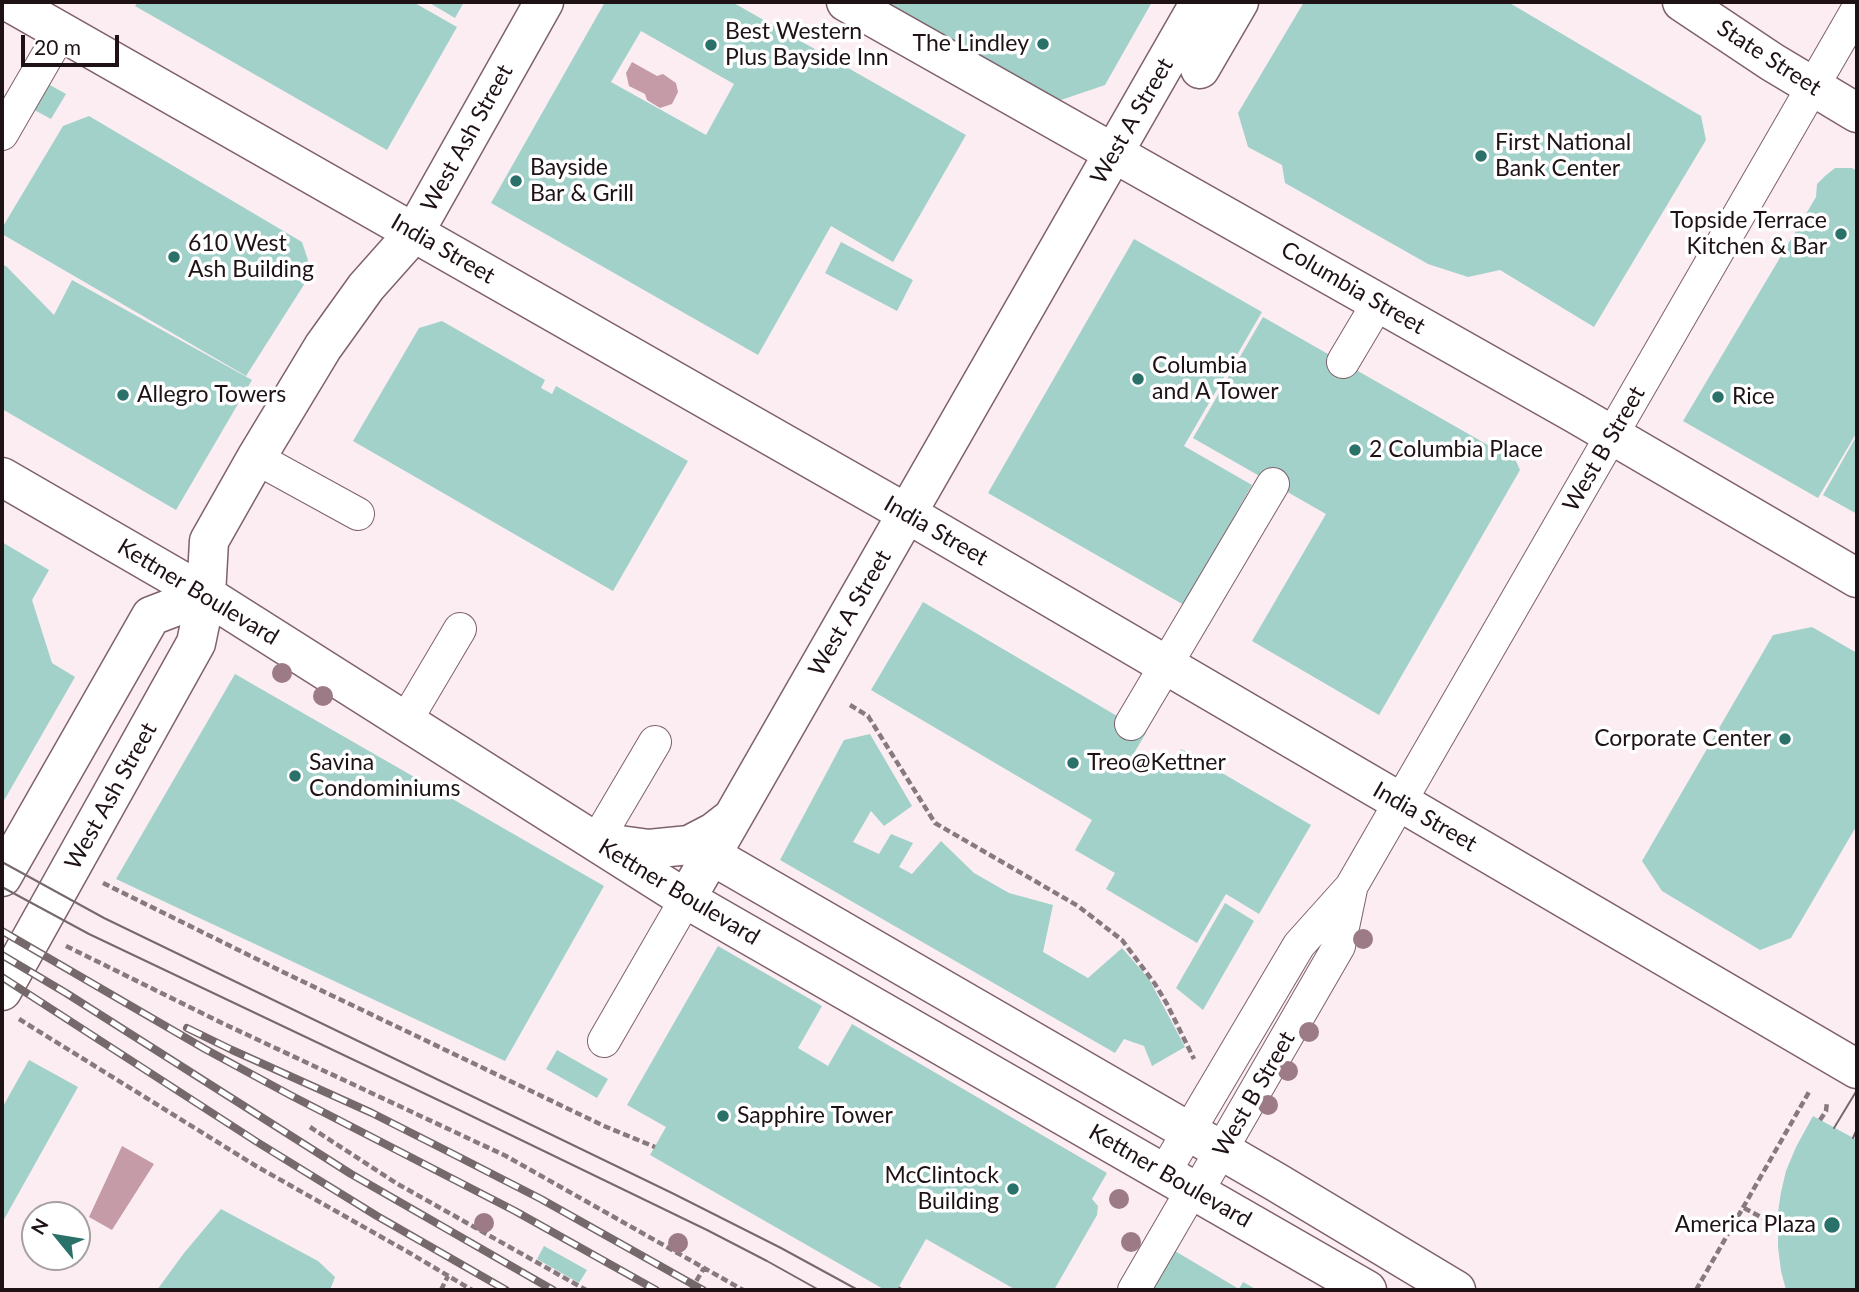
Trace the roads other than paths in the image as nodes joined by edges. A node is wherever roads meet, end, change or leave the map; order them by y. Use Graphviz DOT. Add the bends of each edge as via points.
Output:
graph roads {
  1 [pos="9,2"];
  2 [pos="544,2"];
  3 [pos="846,2"];
  4 [pos="1200,2"];
  5 [pos="1239,2"];
  6 [pos="1682,2"];
  7 [pos="1857,10"];
  8 [pos="61,32"];
  9 [pos="1200,69"];
  10 [pos="1813,87"];
  11 [pos="1857,113"];
  12 [pos="2,134"];
  13 [pos="1114,152"];
  14 [pos="414,233"];
  15 [pos="1378,303"];
  16 [pos="1343,362"];
  17 [pos="1612,435"];
  18 [pos="256,458"];
  19 [pos="2,477"];
  20 [pos="1273,484"];
  21 [pos="906,513"];
  22 [pos="358,514"];
  23 [pos="1857,578"];
  24 [pos="206,595"];
  25 [pos="460,629"];
  26 [pos="1165,665"];
  27 [pos="405,722"];
  28 [pos="1131,724"];
  29 [pos="654,742"];
  30 [pos="1401,803"];
  31 [pos="733,817"];
  32 [pos="596,842"];
  33 [pos="711,855"];
  34 [pos="2,877"];
  35 [pos="1351,887"];
  36 [pos="686,899"];
  37 [pos="9,1004"];
  38 [pos="604,1041"];
  39 [pos="1857,1069"];
  40 [pos="1188,1131"];
  41 [pos="1221,1150"];
  42 [pos="1164,1172"];
  43 [pos="1197,1192"];
  44 [pos="1134,1290"];
  45 [pos="1367,1290"];
  46 [pos="1456,1290"];
  1 -- 8 [label="main road, India Street"];
  2 -- 14 [label="main road, West Ash Street"];
  3 -- 13 [label="main road, Columbia Street"];
  4 -- 13 [label="main road, West A Street"];
  5 -- 9 [label="main road"];
  6 -- 10 [label="main road, State Street"];
  7 -- 10 [label="street, West B Street"];
  8 -- 12 [label="street"];
  8 -- 14 [label="main road, India Street"];
  10 -- 11 [label="main road, State Street"];
  10 -- 17 [label="street, West B Street"];
  13 -- 15 [label="main road, Columbia Street"];
  13 -- 21 [label="main road, West A Street"];
  14 -- 18 [label="main road, West Ash Street" via="366,287 323,347"];
  14 -- 21 [label="main road, India Street"];
  15 -- 16 [label="street"];
  15 -- 17 [label="main road, Columbia Street"];
  17 -- 23 [label="main road, Columbia Street"];
  17 -- 30 [label="street, West B Street"];
  18 -- 22 [label="street"];
  18 -- 24 [label="main road, West Ash Street" via="209,541"];
  19 -- 24 [label="main road, Kettner Boulevard"];
  20 -- 26 [label="street"];
  21 -- 26 [label="main road, India Street"];
  21 -- 31 [label="main road, West A Street"];
  24 -- 27 [label="main road, Kettner Boulevard"];
  24 -- 34 [label="main road" via="151,616"];
  24 -- 37 [label="main road, West Ash Street" via="196,643"];
  25 -- 27 [label="street"];
  26 -- 28 [label="street"];
  26 -- 30 [label="main road, India Street"];
  27 -- 32 [label="main road, Kettner Boulevard"];
  29 -- 32 [label="street"];
  30 -- 35 [label="street, West B Street"];
  30 -- 39 [label="main road, India Street"];
  31 -- 32 [label="main road" via="689,845 649,849"];
  31 -- 33 [label="main road, West A Street"];
  32 -- 36 [label="main road, Kettner Boulevard"];
  33 -- 36 [label="main road, West A Street"];
  33 -- 40 [label="main road, Kettner Boulevard"];
  35 -- 40 [label="street, West B Street" via="1299,945"];
  35 -- 41 [label="street, West B Street" via="1339,946"];
  36 -- 38 [label="street, West A Street"];
  36 -- 42 [label="main road, Kettner Boulevard"];
  40 -- 41 [label="main road, Kettner Boulevard"];
  40 -- 42 [label="street, West B Street"];
  41 -- 43 [label="street, West B Street"];
  41 -- 46 [label="main road, Kettner Boulevard"];
  42 -- 43 [label="main road, Kettner Boulevard"];
  43 -- 44 [label="street, West B Street" via="1184,1204"];
  43 -- 45 [label="main road, Kettner Boulevard"];
}
